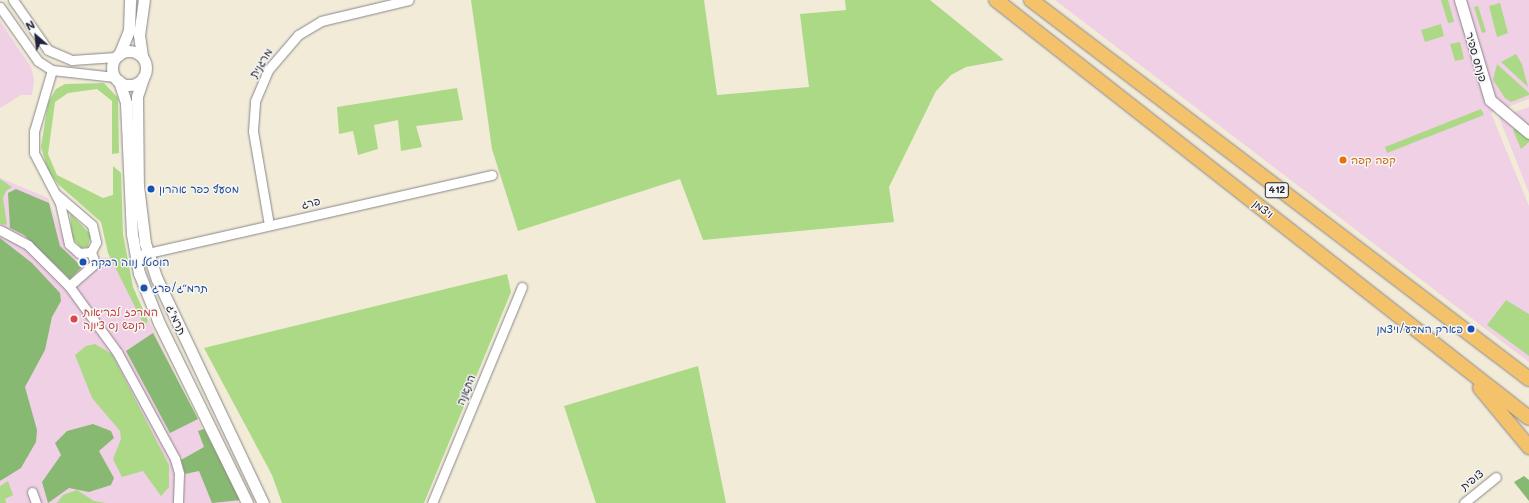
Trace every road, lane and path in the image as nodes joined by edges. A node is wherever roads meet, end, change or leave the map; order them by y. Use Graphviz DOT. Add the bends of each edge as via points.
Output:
graph roads {
  1 [pos="13,0"];
  2 [pos="130,0"];
  3 [pos="144,0"];
  4 [pos="409,0"];
  5 [pos="996,0"];
  6 [pos="1031,0"];
  7 [pos="1460,0"];
  8 [pos="0,7"];
  9 [pos="117,56"];
  10 [pos="142,56"];
  11 [pos="52,70"];
  12 [pos="143,78"];
  13 [pos="117,79"];
  14 [pos="1529,133"];
  15 [pos="492,175"];
  16 [pos="56,194"];
  17 [pos="269,225"];
  18 [pos="0,230"];
  19 [pos="91,252"];
  20 [pos="147,252"];
  21 [pos="136,256"];
  22 [pos="69,286"];
  23 [pos="522,287"];
  24 [pos="1452,356"];
  25 [pos="1528,378"];
  26 [pos="1529,418"];
  27 [pos="1529,447"];
  28 [pos="1496,477"];
  29 [pos="32,492"];
  30 [pos="36,503"];
  31 [pos="178,503"];
  32 [pos="247,503"];
  33 [pos="263,503"];
  34 [pos="432,503"];
  35 [pos="1464,503"];
  1 -- 9 [label="street" via="48,50 72,60"];
  2 -- 9 [label="street" via="129,30"];
  3 -- 10 [label="street" via="139,35"];
  4 -- 17 [label="street, מרגנית" via="321,21 298,35 268,70 255,101 253,131"];
  5 -- 24 [label="main road, ויצמן / 412"];
  6 -- 25 [label="main road, ויצמן / 412"];
  7 -- 14 [label="street, פנחס ספיר" via="1480,76 1499,111"];
  8 -- 11 [label="street" via="38,61"];
  9 -- 10 [label="street" via="133,51"];
  9 -- 13 [label="street" via="112,69"];
  10 -- 12 [label="street" via="146,67"];
  11 -- 13 [label="street"];
  11 -- 16 [label="street" via="32,143 37,163"];
  12 -- 13 [label="street" via="134,84"];
  12 -- 20 [label="street, תרמ\"ג" via="137,97 138,186"];
  13 -- 21 [label="street, תרמ\"ג" via="126,103"];
  15 -- 17 [label="street, פרג"];
  16 -- 19 [label="street" via="92,226 96,242"];
  16 -- 19 [label="street" via="69,244 79,253"];
  17 -- 20 [label="street, פרג"];
  18 -- 22 [label="street" via="28,245"];
  19 -- 22 [label="street" via="95,263"];
  20 -- 21 [label="street, פרג"];
  20 -- 33 [label="street, תרמ\"ג"];
  21 -- 32 [label="street, תרמ\"ג" via="159,323"];
  22 -- 31 [label="street" via="117,352 175,459 179,473"];
  23 -- 34 [label="street, התאנה"];
  24 -- 26 [label="main road, ויצמן / 412"];
  24 -- 27 [label="main road"];
  28 -- 35 [label="street, צופית"];
  29 -- 30 [label="street"];
}
